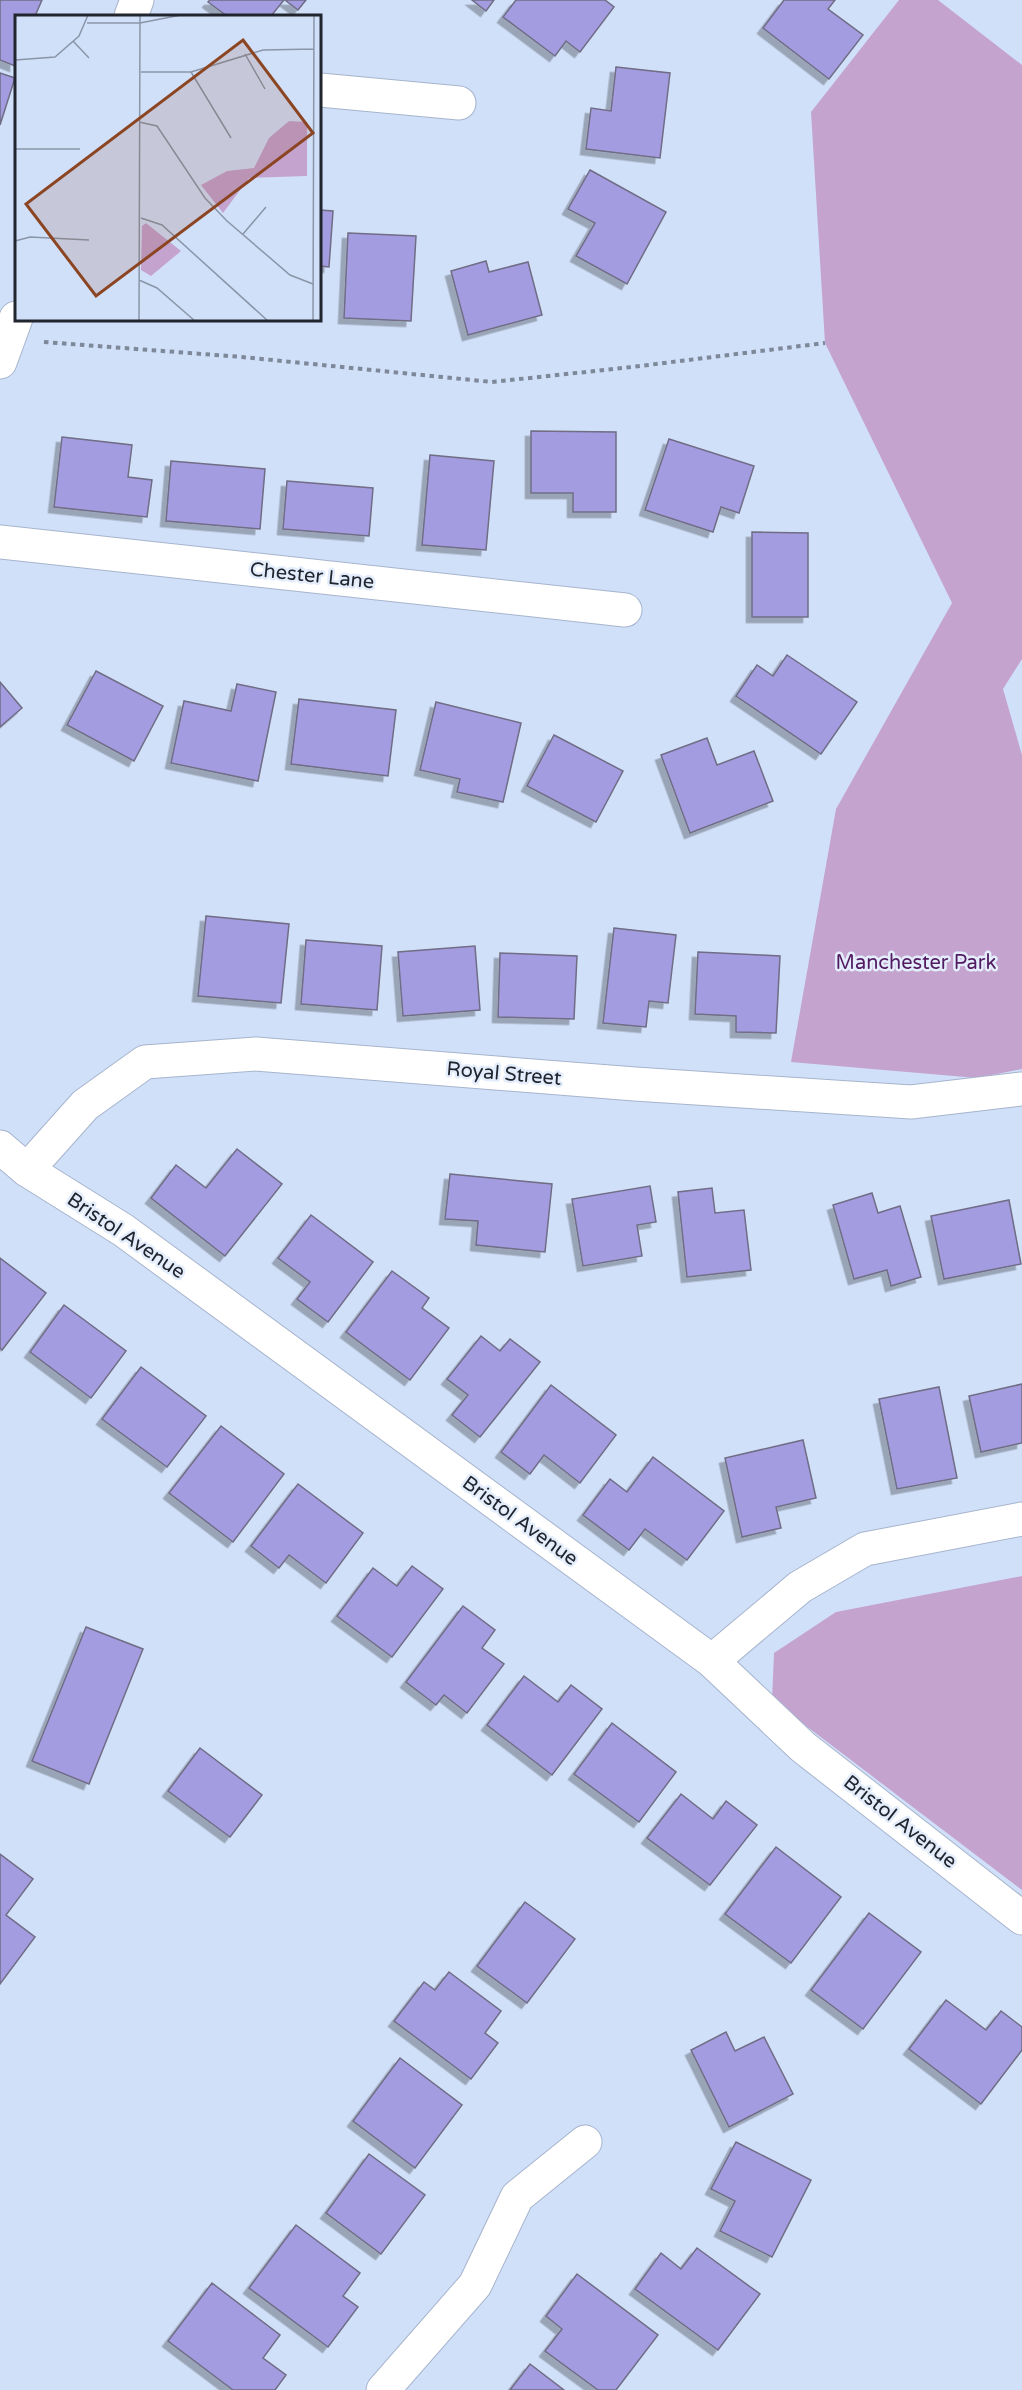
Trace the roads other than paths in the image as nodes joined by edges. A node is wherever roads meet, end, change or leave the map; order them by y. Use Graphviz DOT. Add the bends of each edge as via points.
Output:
graph roads {
  1 [pos="137,0"];
  2 [pos="130,15"];
  3 [pos="321,90"];
  4 [pos="459,104"];
  5 [pos="15,321"];
  6 [pos="0,362"];
  7 [pos="0,542"];
  8 [pos="625,610"];
  9 [pos="1022,1089"];
  10 [pos="0,1147"];
  11 [pos="27,1170"];
  12 [pos="1022,1519"];
  13 [pos="712,1661"];
  14 [pos="1022,1918"];
  15 [pos="585,2142"];
  16 [pos="383,2390"];
  1 -- 2 [label="street"];
  3 -- 4 [label="street"];
  5 -- 6 [label="street"];
  7 -- 8 [label="street, Chester Lane"];
  9 -- 11 [label="street, Royal Street" via="911,1101 256,1054 145,1062 85,1105"];
  10 -- 11 [label="street, Bristol Avenue"];
  11 -- 13 [label="street, Bristol Avenue" via="123,1230"];
  12 -- 13 [label="street" via="865,1548 800,1587"];
  13 -- 14 [label="street, Bristol Avenue" via="803,1747"];
  15 -- 16 [label="street" via="517,2197 475,2285"];
}
